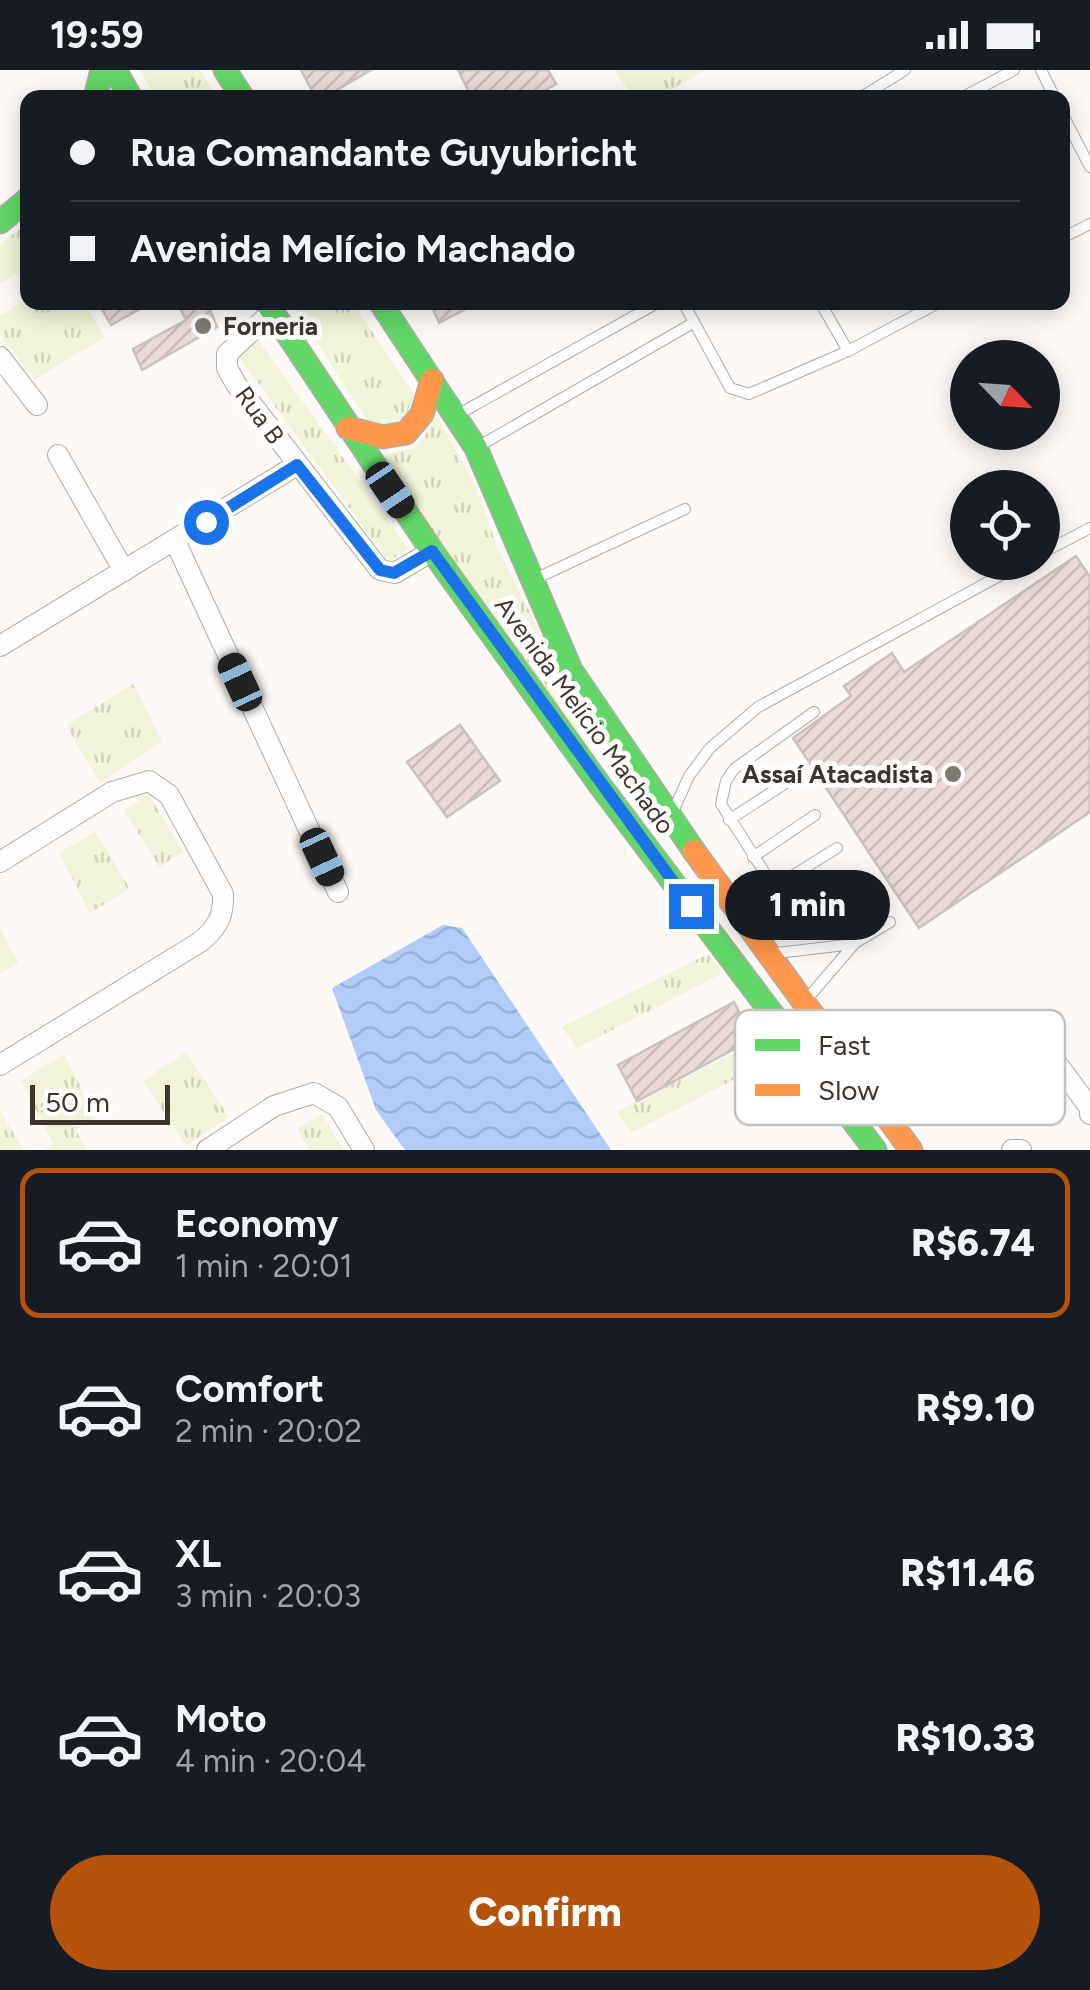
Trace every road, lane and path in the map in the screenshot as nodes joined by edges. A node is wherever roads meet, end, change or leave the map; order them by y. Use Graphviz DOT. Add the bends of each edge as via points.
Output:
graph roads {
  1 [pos="906,70"];
  2 [pos="1014,70"];
  3 [pos="873,90"];
  4 [pos="976,90"];
  5 [pos="1070,128"];
  6 [pos="1090,167"];
  7 [pos="20,206"];
  8 [pos="0,222"];
  9 [pos="266,310"];
  10 [pos="271,310"];
  11 [pos="385,310"];
  12 [pos="645,310"];
  13 [pos="687,310"];
  14 [pos="825,310"];
  15 [pos="925,310"];
  16 [pos="694,323"];
  17 [pos="848,351"];
  18 [pos="0,357"];
  19 [pos="432,380"];
  20 [pos="38,406"];
  21 [pos="455,416"];
  22 [pos="348,428"];
  23 [pos="476,448"];
  24 [pos="58,454"];
  25 [pos="297,465"];
  26 [pos="685,508"];
  27 [pos="1090,528"];
  28 [pos="175,541"];
  29 [pos="1060,544"];
  30 [pos="432,551"];
  31 [pos="124,571"];
  32 [pos="532,580"];
  33 [pos="993,580"];
  34 [pos="0,646"];
  35 [pos="814,712"];
  36 [pos="795,777"];
  37 [pos="815,815"];
  38 [pos="670,818"];
  39 [pos="729,820"];
  40 [pos="836,848"];
  41 [pos="753,857"];
  42 [pos="0,862"];
  43 [pos="774,888"];
  44 [pos="338,892"];
  45 [pos="890,922"];
  46 [pos="855,943"];
  47 [pos="766,952"];
  48 [pos="803,1004"];
  49 [pos="771,1010"];
  50 [pos="807,1010"];
  51 [pos="0,1065"];
  52 [pos="1065,1074"];
  53 [pos="1090,1114"];
  54 [pos="857,1125"];
  55 [pos="892,1125"];
  56 [pos="208,1150"];
  57 [pos="364,1150"];
  58 [pos="875,1150"];
  59 [pos="910,1150"];
  60 [pos="1012,1150"];
  61 [pos="1021,1150"];
  1 -- 3 [label="lane"];
  2 -- 4 [label="lane"];
  5 -- 6 [label="lane"];
  7 -- 8 [label="main road"];
  9 -- 25 [label="street, Rua B" via="233,344 227,368"];
  10 -- 22 [label="main road, Avenida Melício Machado"];
  11 -- 19 [label="main road, Avenida Melício Machado"];
  12 -- 21 [label="lane"];
  13 -- 16 [label="lane"];
  14 -- 17 [label="lane"];
  15 -- 17 [label="lane"];
  16 -- 17 [label="lane" via="730,388 740,393 764,391"];
  16 -- 23 [label="lane"];
  18 -- 20 [label="street"];
  19 -- 21 [label="main road, Avenida Melício Machado"];
  19 -- 22 [label="main road" via="426,408 404,436 388,441"];
  21 -- 23 [label="main road, Avenida Melício Machado"];
  22 -- 30 [label="main road, Avenida Melício Machado"];
  23 -- 32 [label="main road, Avenida Melício Machado"];
  24 -- 31 [label="street"];
  25 -- 28 [label="street"];
  25 -- 30 [label="street, Rua B" via="380,570 394,573"];
  26 -- 32 [label="lane"];
  27 -- 29 [label="lane"];
  28 -- 31 [label="street"];
  28 -- 44 [label="street"];
  30 -- 49 [label="main road, Avenida Melício Machado"];
  31 -- 34 [label="street"];
  32 -- 38 [label="main road, Avenida Melício Machado" via="571,670"];
  33 -- 38 [label="lane" via="758,707 710,748"];
  35 -- 39 [label="lane" via="734,769 722,793"];
  36 -- 39 [label="lane"];
  37 -- 41 [label="lane"];
  38 -- 47 [label="main road, Avenida Melício Machado"];
  39 -- 41 [label="lane"];
  40 -- 43 [label="lane"];
  41 -- 43 [label="lane"];
  42 -- 51 [label="street" via="112,792 149,781 168,795 223,894 221,919 200,942"];
  43 -- 46 [label="lane" via="799,918 832,912"];
  45 -- 46 [label="lane"];
  46 -- 47 [label="lane"];
  46 -- 48 [label="lane"];
  47 -- 48 [label="main road, Avenida Melício Machado"];
  48 -- 50 [label="main road, Avenida Melício Machado"];
  52 -- 53 [label="street"];
  54 -- 58 [label="main road, Avenida Melício Machado"];
  55 -- 59 [label="main road, Avenida Melício Machado"];
  56 -- 57 [label="street" via="274,1106 314,1092 326,1097"];
  60 -- 61 [label="street"];
}
